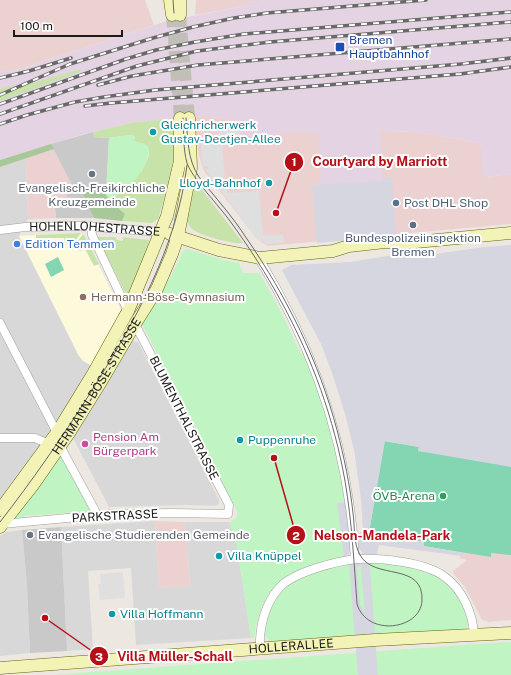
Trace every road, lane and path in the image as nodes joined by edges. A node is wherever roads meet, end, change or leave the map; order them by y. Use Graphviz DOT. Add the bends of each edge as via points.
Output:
graph roads {
  1 [pos="170,0"];
  2 [pos="180,0"];
  3 [pos="91,226"];
  4 [pos="0,230"];
  5 [pos="161,232"];
  6 [pos="511,233"];
  7 [pos="178,236"];
  8 [pos="258,257"];
  9 [pos="128,311"];
  10 [pos="0,323"];
  11 [pos="135,324"];
  12 [pos="58,431"];
  13 [pos="0,438"];
  14 [pos="54,445"];
  15 [pos="0,510"];
  16 [pos="228,514"];
  17 [pos="98,516"];
  18 [pos="1,525"];
  19 [pos="355,559"];
  20 [pos="511,633"];
  21 [pos="474,635"];
  22 [pos="260,649"];
  23 [pos="0,668"];
  1 -- 2 [label="main road" via="176,15"];
  3 -- 4 [label="street, HOHENLOHESTRASSE"];
  3 -- 5 [label="street, HOHENLOHESTRASSE"];
  3 -- 9 [label="street" via="92,235"];
  5 -- 7 [label="main road, HOHENLOHESTRASSE"];
  5 -- 7 [label="main road, HERMANN-BÖSE-STRASSE" via="180,161 184,118 192,153"];
  5 -- 9 [label="main road, HERMANN-BÖSE-STRASSE"];
  6 -- 8 [label="main road, HOHENLOHESTRASSE" via="416,242 350,253 333,251"];
  7 -- 8 [label="main road, HOHENLOHESTRASSE" via="219,250"];
  7 -- 11 [label="main road, HERMANN-BÖSE-STRASSE" via="157,289"];
  8 -- 19 [label="street" via="302,340 327,403 345,473"];
  9 -- 12 [label="main road, HERMANN-BÖSE-STRASSE"];
  10 -- 12 [label="street"];
  11 -- 14 [label="main road, HERMANN-BÖSE-STRASSE" via="102,380"];
  11 -- 16 [label="street, BLUMENTHALSTRASSE" via="229,505"];
  12 -- 14 [label="main road, HERMANN-BÖSE-STRASSE"];
  13 -- 14 [label="street" via="34,438"];
  14 -- 15 [label="main road, HERMANN-BÖSE-STRASSE"];
  14 -- 17 [label="street"];
  14 -- 18 [label="main road, HERMANN-BÖSE-STRASSE" via="33,485"];
  16 -- 17 [label="street, PARKSTRASSE"];
  17 -- 18 [label="street, PARKSTRASSE"];
  19 -- 21 [label="street" via="418,565 445,576 468,608"];
  19 -- 22 [label="street" via="300,574 281,586 270,601 261,626"];
  20 -- 21 [label="main road, HOLLERALLEE"];
  21 -- 22 [label="main road, HOLLERALLEE"];
  22 -- 23 [label="main road, HOLLERALLEE"];
}
